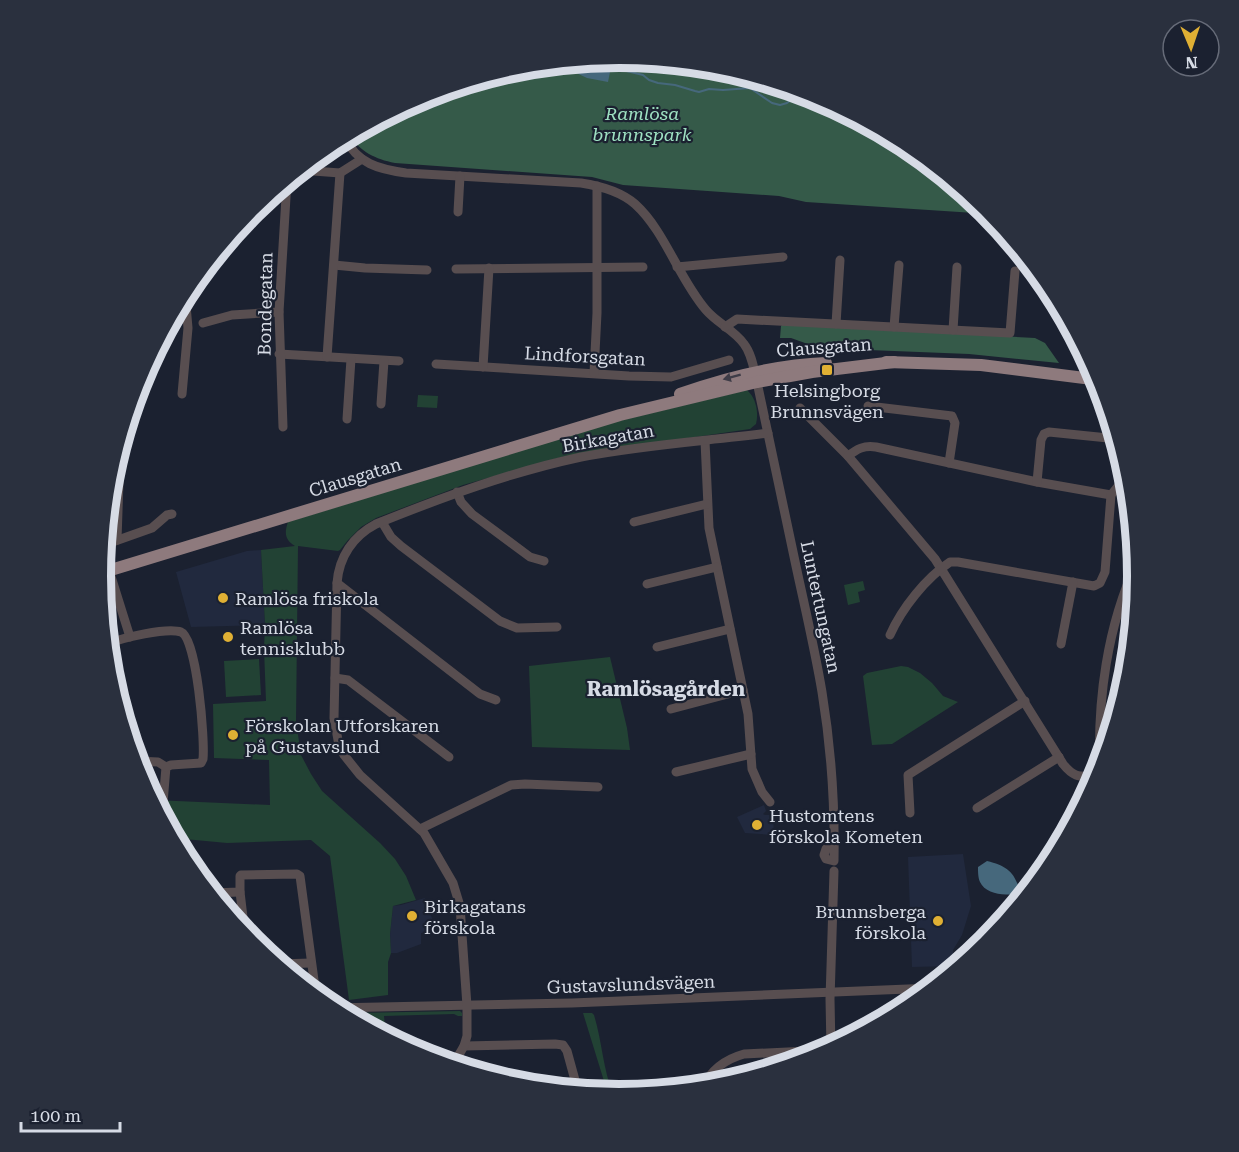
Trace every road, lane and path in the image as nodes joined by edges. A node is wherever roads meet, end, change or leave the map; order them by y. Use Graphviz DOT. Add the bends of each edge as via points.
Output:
graph roads {
  1 [pos="350,145"];
  2 [pos="362,159"];
  3 [pos="313,171"];
  4 [pos="340,173"];
  5 [pos="460,176"];
  6 [pos="597,186"];
  7 [pos="286,192"];
  8 [pos="458,212"];
  9 [pos="783,258"];
  10 [pos="840,260"];
  11 [pos="333,265"];
  12 [pos="898,265"];
  13 [pos="643,267"];
  14 [pos="677,267"];
  15 [pos="957,267"];
  16 [pos="489,268"];
  17 [pos="596,268"];
  18 [pos="456,269"];
  19 [pos="427,270"];
  20 [pos="1015,271"];
  21 [pos="186,310"];
  22 [pos="279,312"];
  23 [pos="203,324"];
  24 [pos="836,324"];
  25 [pos="725,327"];
  26 [pos="894,327"];
  27 [pos="953,330"];
  28 [pos="279,354"];
  29 [pos="327,357"];
  30 [pos="351,359"];
  31 [pos="729,360"];
  32 [pos="384,361"];
  33 [pos="399,361"];
  34 [pos="436,364"];
  35 [pos="483,367"];
  36 [pos="594,373"];
  37 [pos="756,377"];
  38 [pos="1088,378"];
  39 [pos="182,394"];
  40 [pos="381,404"];
  41 [pos="868,406"];
  42 [pos="801,408"];
  43 [pos="346,418"];
  44 [pos="283,427"];
  45 [pos="768,433"];
  46 [pos="1109,438"];
  47 [pos="705,441"];
  48 [pos="848,456"];
  49 [pos="949,463"];
  50 [pos="1037,482"];
  51 [pos="1119,485"];
  52 [pos="119,490"];
  53 [pos="457,492"];
  54 [pos="1111,495"];
  55 [pos="707,504"];
  56 [pos="172,514"];
  57 [pos="382,522"];
  58 [pos="634,522"];
  59 [pos="117,540"];
  60 [pos="112,542"];
  61 [pos="543,561"];
  62 [pos="717,567"];
  63 [pos="942,569"];
  64 [pos="111,570"];
  65 [pos="1073,582"];
  66 [pos="337,583"];
  67 [pos="647,584"];
  68 [pos="1128,584"];
  69 [pos="111,589"];
  70 [pos="557,627"];
  71 [pos="730,629"];
  72 [pos="890,635"];
  73 [pos="130,637"];
  74 [pos="115,642"];
  75 [pos="1061,644"];
  76 [pos="657,647"];
  77 [pos="335,678"];
  78 [pos="743,690"];
  79 [pos="496,700"];
  80 [pos="1025,701"];
  81 [pos="671,709"];
  82 [pos="1101,740"];
  83 [pos="751,753"];
  84 [pos="449,757"];
  85 [pos="1059,757"];
  86 [pos="146,761"];
  87 [pos="166,767"];
  88 [pos="676,772"];
  89 [pos="1087,776"];
  90 [pos="598,787"];
  91 [pos="163,801"];
  92 [pos="770,802"];
  93 [pos="977,808"];
  94 [pos="910,813"];
  95 [pos="420,829"];
  96 [pos="834,842"];
  97 [pos="834,871"];
  98 [pos="240,892"];
  99 [pos="222,893"];
  100 [pos="243,918"];
  101 [pos="311,963"];
  102 [pos="291,964"];
  103 [pos="314,982"];
  104 [pos="916,989"];
  105 [pos="831,992"];
  106 [pos="467,1006"];
  107 [pos="351,1008"];
  108 [pos="830,1038"];
  109 [pos="464,1046"];
  110 [pos="802,1051"];
  111 [pos="457,1058"];
  112 [pos="709,1076"];
  113 [pos="576,1082"];
  1 -- 2 [label="street"];
  2 -- 4 [label="street"];
  2 -- 5 [label="street, Luntertungatan" via="386,170"];
  3 -- 4 [label="street"];
  4 -- 11 [label="street"];
  5 -- 6 [label="street, Luntertungatan"];
  5 -- 8 [label="street"];
  6 -- 14 [label="street, Luntertungatan" via="621,194 644,213"];
  6 -- 17 [label="street"];
  7 -- 22 [label="street, Bondegatan"];
  9 -- 14 [label="street"];
  10 -- 24 [label="street"];
  11 -- 19 [label="street"];
  11 -- 29 [label="street"];
  12 -- 26 [label="street"];
  13 -- 17 [label="street"];
  14 -- 25 [label="street, Luntertungatan" via="706,310"];
  15 -- 27 [label="street"];
  16 -- 17 [label="street"];
  16 -- 18 [label="street"];
  16 -- 35 [label="street"];
  17 -- 36 [label="street"];
  20 -- 27 [label="street" via="1010,333"];
  21 -- 39 [label="street"];
  22 -- 23 [label="street" via="232,315"];
  22 -- 28 [label="street, Bondegatan"];
  24 -- 25 [label="street" via="737,319"];
  24 -- 26 [label="street"];
  25 -- 37 [label="street, Luntertungatan" via="744,343"];
  26 -- 27 [label="street"];
  28 -- 29 [label="street"];
  28 -- 44 [label="street, Bondegatan"];
  29 -- 30 [label="street"];
  30 -- 32 [label="street"];
  30 -- 43 [label="street"];
  31 -- 36 [label="street, Lindforsgatan" via="671,377"];
  32 -- 33 [label="street"];
  32 -- 40 [label="street"];
  34 -- 35 [label="street, Lindforsgatan"];
  35 -- 36 [label="street, Lindforsgatan"];
  37 -- 38 [label="main road, Clausgatan" via="894,362 981,365"];
  37 -- 45 [label="street, Luntertungatan"];
  37 -- 64 [label="main road, Clausgatan"];
  41 -- 49 [label="street" via="952,417"];
  42 -- 48 [label="street"];
  45 -- 47 [label="street, Birkagatan"];
  45 -- 96 [label="street, Luntertungatan" via="822,694"];
  46 -- 50 [label="street" via="1044,434"];
  47 -- 53 [label="street, Birkagatan" via="581,458"];
  47 -- 55 [label="street"];
  48 -- 49 [label="street" via="871,446"];
  48 -- 63 [label="street"];
  49 -- 50 [label="street"];
  50 -- 54 [label="street"];
  51 -- 54 [label="street"];
  52 -- 59 [label="street"];
  53 -- 57 [label="street, Birkagatan"];
  53 -- 61 [label="street" via="472,514 530,557"];
  54 -- 65 [label="street" via="1104,577 1096,585"];
  55 -- 58 [label="street"];
  55 -- 62 [label="street"];
  56 -- 59 [label="street" via="152,528"];
  57 -- 66 [label="street, Birkagatan" via="364,532 347,550"];
  57 -- 70 [label="street" via="401,546 500,621 518,628"];
  59 -- 60 [label="street"];
  62 -- 67 [label="street"];
  62 -- 71 [label="street"];
  63 -- 65 [label="street" via="958,562"];
  63 -- 72 [label="street" via="897,619"];
  63 -- 80 [label="street"];
  65 -- 75 [label="street"];
  66 -- 77 [label="street, Birkagatan"];
  66 -- 79 [label="street" via="480,694"];
  68 -- 82 [label="street" via="1109,653"];
  69 -- 73 [label="street"];
  71 -- 76 [label="street"];
  71 -- 78 [label="street"];
  73 -- 74 [label="street"];
  73 -- 87 [label="street" via="179,631 189,642 202,712 203,759 201,764"];
  77 -- 84 [label="street" via="348,680"];
  77 -- 95 [label="street, Birkagatan" via="335,730 344,755 360,775"];
  78 -- 81 [label="street"];
  78 -- 83 [label="street"];
  80 -- 85 [label="street"];
  80 -- 94 [label="street" via="908,775"];
  83 -- 88 [label="street"];
  83 -- 92 [label="street" via="754,776"];
  85 -- 89 [label="street" via="1074,775"];
  85 -- 93 [label="street"];
  86 -- 87 [label="street"];
  87 -- 91 [label="street"];
  90 -- 95 [label="street" via="511,785"];
  95 -- 106 [label="street, Birkagatan" via="457,895"];
  97 -- 105 [label="street"];
  98 -- 99 [label="street"];
  98 -- 100 [label="street"];
  98 -- 101 [label="street" via="242,875 300,876"];
  101 -- 102 [label="street"];
  101 -- 103 [label="street"];
  104 -- 105 [label="street, Gustavslundsvägen"];
  105 -- 106 [label="street, Gustavslundsvägen"];
  105 -- 108 [label="street"];
  106 -- 107 [label="street, Gustavslundsvägen"];
  106 -- 109 [label="street, Birkagatan"];
  109 -- 111 [label="street"];
  109 -- 113 [label="street" via="563,1045"];
  110 -- 112 [label="street" via="744,1054 732,1058"];
}
